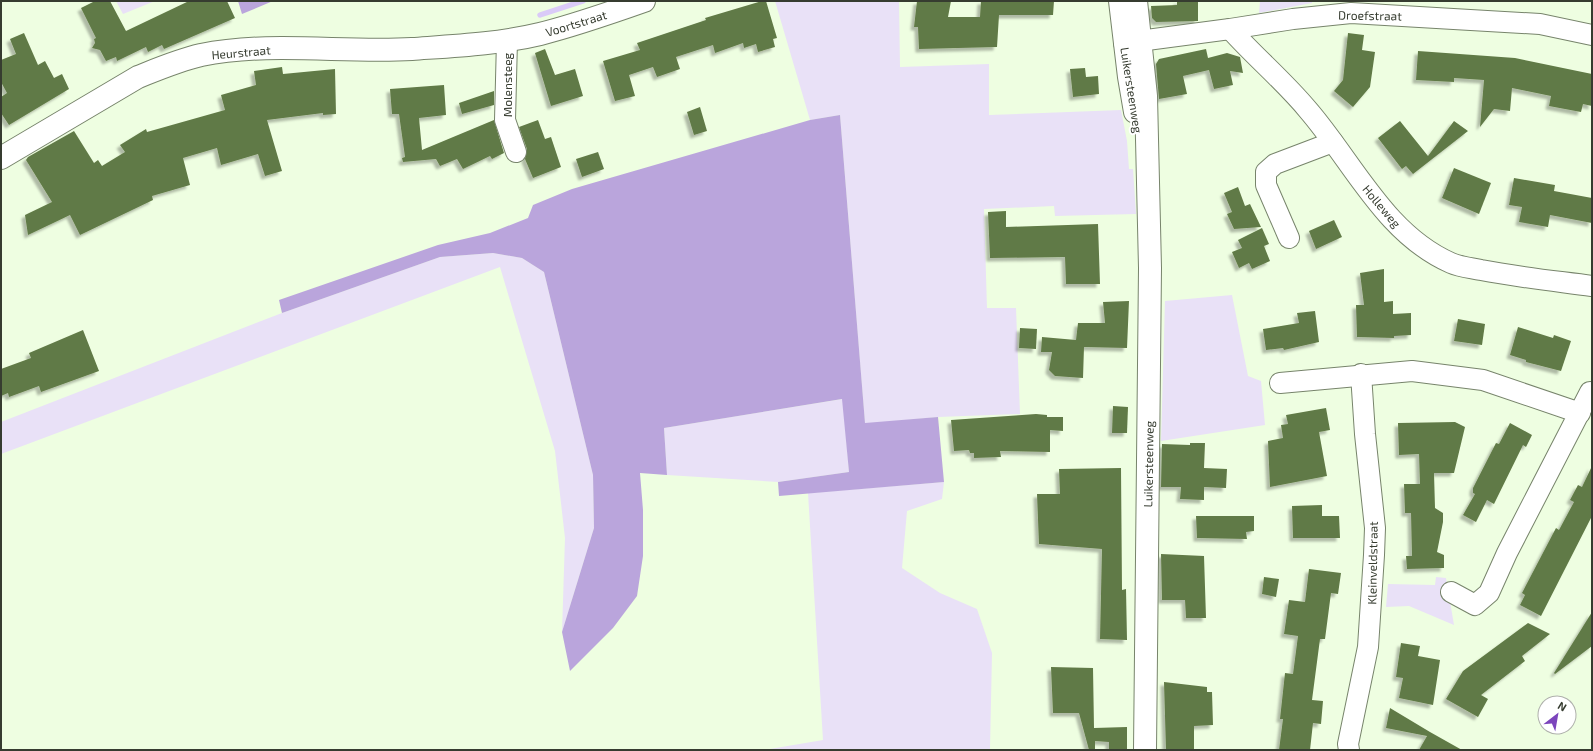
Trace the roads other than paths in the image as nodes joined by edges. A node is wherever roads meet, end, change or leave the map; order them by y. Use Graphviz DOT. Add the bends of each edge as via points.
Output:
graph roads {
  1 [pos="644,1"];
  2 [pos="1120,1"];
  3 [pos="1136,1"];
  4 [pos="1230,29"];
  5 [pos="1592,35"];
  6 [pos="507,40"];
  7 [pos="1132,42"];
  8 [pos="1333,142"];
  9 [pos="516,152"];
  10 [pos="1,158"];
  11 [pos="1288,238"];
  12 [pos="1592,286"];
  13 [pos="1361,374"];
  14 [pos="1280,382"];
  15 [pos="1590,392"];
  16 [pos="1580,413"];
  17 [pos="1451,592"];
  18 [pos="1145,750"];
  19 [pos="1349,750"];
  1 -- 6 [label="main road, Voortstraat" via="580,23"];
  2 -- 7 [label="main road, Luikersteenweg"];
  3 -- 7 [label="main road, Luikersteenweg"];
  4 -- 5 [label="street, Droefstraat" via="1351,13 1540,24"];
  4 -- 7 [label="street, Droefstraat"];
  4 -- 8 [label="street, Holleweg" via="1286,84"];
  6 -- 9 [label="street, Molensteeg" via="505,120"];
  6 -- 10 [label="main road, Heurstraat" via="411,49 292,48 200,55 138,77"];
  7 -- 18 [label="main road, Luikersteenweg" via="1146,96 1150,275"];
  8 -- 11 [label="street" via="1275,164 1266,172 1266,184"];
  8 -- 12 [label="street, Holleweg" via="1372,196 1403,231 1452,264"];
  13 -- 14 [label="street"];
  13 -- 16 [label="street" via="1412,371 1483,380"];
  13 -- 19 [label="street, Kleinveldstraat" via="1375,528 1368,647 1355,706"];
  15 -- 16 [label="street"];
  16 -- 17 [label="street" via="1507,553 1490,593 1475,605"];
}
